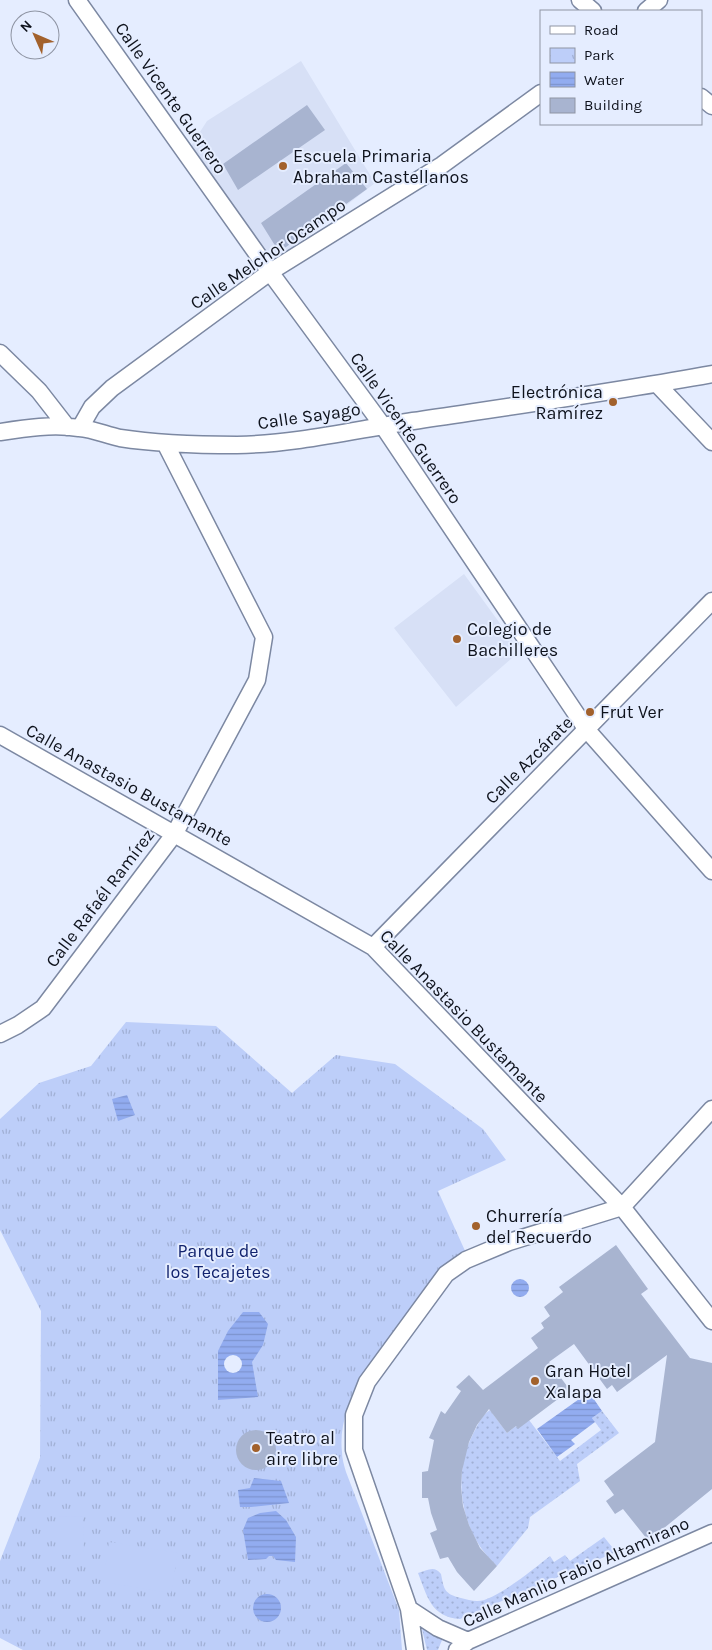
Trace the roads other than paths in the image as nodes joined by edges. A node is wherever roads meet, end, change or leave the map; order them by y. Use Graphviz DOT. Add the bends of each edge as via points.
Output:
graph roads {
  1 [pos="77,0"];
  2 [pos="580,0"];
  3 [pos="659,0"];
  4 [pos="593,10"];
  5 [pos="647,10"];
  6 [pos="540,94"];
  7 [pos="702,98"];
  8 [pos="712,106"];
  9 [pos="270,272"];
  10 [pos="0,353"];
  11 [pos="712,374"];
  12 [pos="657,384"];
  13 [pos="383,426"];
  14 [pos="73,427"];
  15 [pos="0,432"];
  16 [pos="712,442"];
  17 [pos="165,443"];
  18 [pos="712,601"];
  19 [pos="587,730"];
  20 [pos="0,735"];
  21 [pos="175,833"];
  22 [pos="712,871"];
  23 [pos="373,947"];
  24 [pos="0,1034"];
  25 [pos="712,1109"];
  26 [pos="622,1207"];
  27 [pos="712,1321"];
  28 [pos="712,1533"];
  29 [pos="409,1609"];
  30 [pos="462,1645"];
  31 [pos="415,1650"];
  1 -- 9 [label="street, Calle Vicente Guerrero"];
  2 -- 4 [label="street"];
  3 -- 5 [label="street"];
  6 -- 9 [label="street, Calle Melchor Ocampo" via="442,165"];
  7 -- 8 [label="street"];
  9 -- 13 [label="street, Calle Vicente Guerrero"];
  9 -- 14 [label="street, Calle Melchor Ocampo" via="112,388"];
  10 -- 14 [label="street"];
  11 -- 12 [label="street, Calle Sayago"];
  12 -- 13 [label="street, Calle Sayago"];
  12 -- 16 [label="street"];
  13 -- 17 [label="street, Calle Sayago" via="308,439 238,445"];
  13 -- 19 [label="street, Calle Vicente Guerrero"];
  14 -- 15 [label="street, Calle Sayago" via="31,427"];
  14 -- 17 [label="street, Calle Sayago" via="119,438"];
  17 -- 21 [label="street, Calle Rafaél Ramírez" via="264,636 258,680"];
  18 -- 19 [label="street, Calle Azcárate"];
  19 -- 22 [label="street, Calle Vicente Guerrero"];
  19 -- 23 [label="street, Calle Azcárate"];
  20 -- 21 [label="street, Calle Anastasio Bustamante"];
  21 -- 23 [label="street, Calle Anastasio Bustamante"];
  21 -- 24 [label="street, Calle Rafaél Ramírez" via="43,1008"];
  23 -- 26 [label="street, Calle Anastasio Bustamante"];
  25 -- 26 [label="street"];
  26 -- 27 [label="street, Calle Anastasio Bustamante"];
  26 -- 29 [label="street" via="509,1242 466,1260 446,1274 367,1382 354,1415 354,1450"];
  28 -- 30 [label="street, Calle Manlio Fabio Altamirano"];
  29 -- 30 [label="street"];
  29 -- 31 [label="street"];
}
